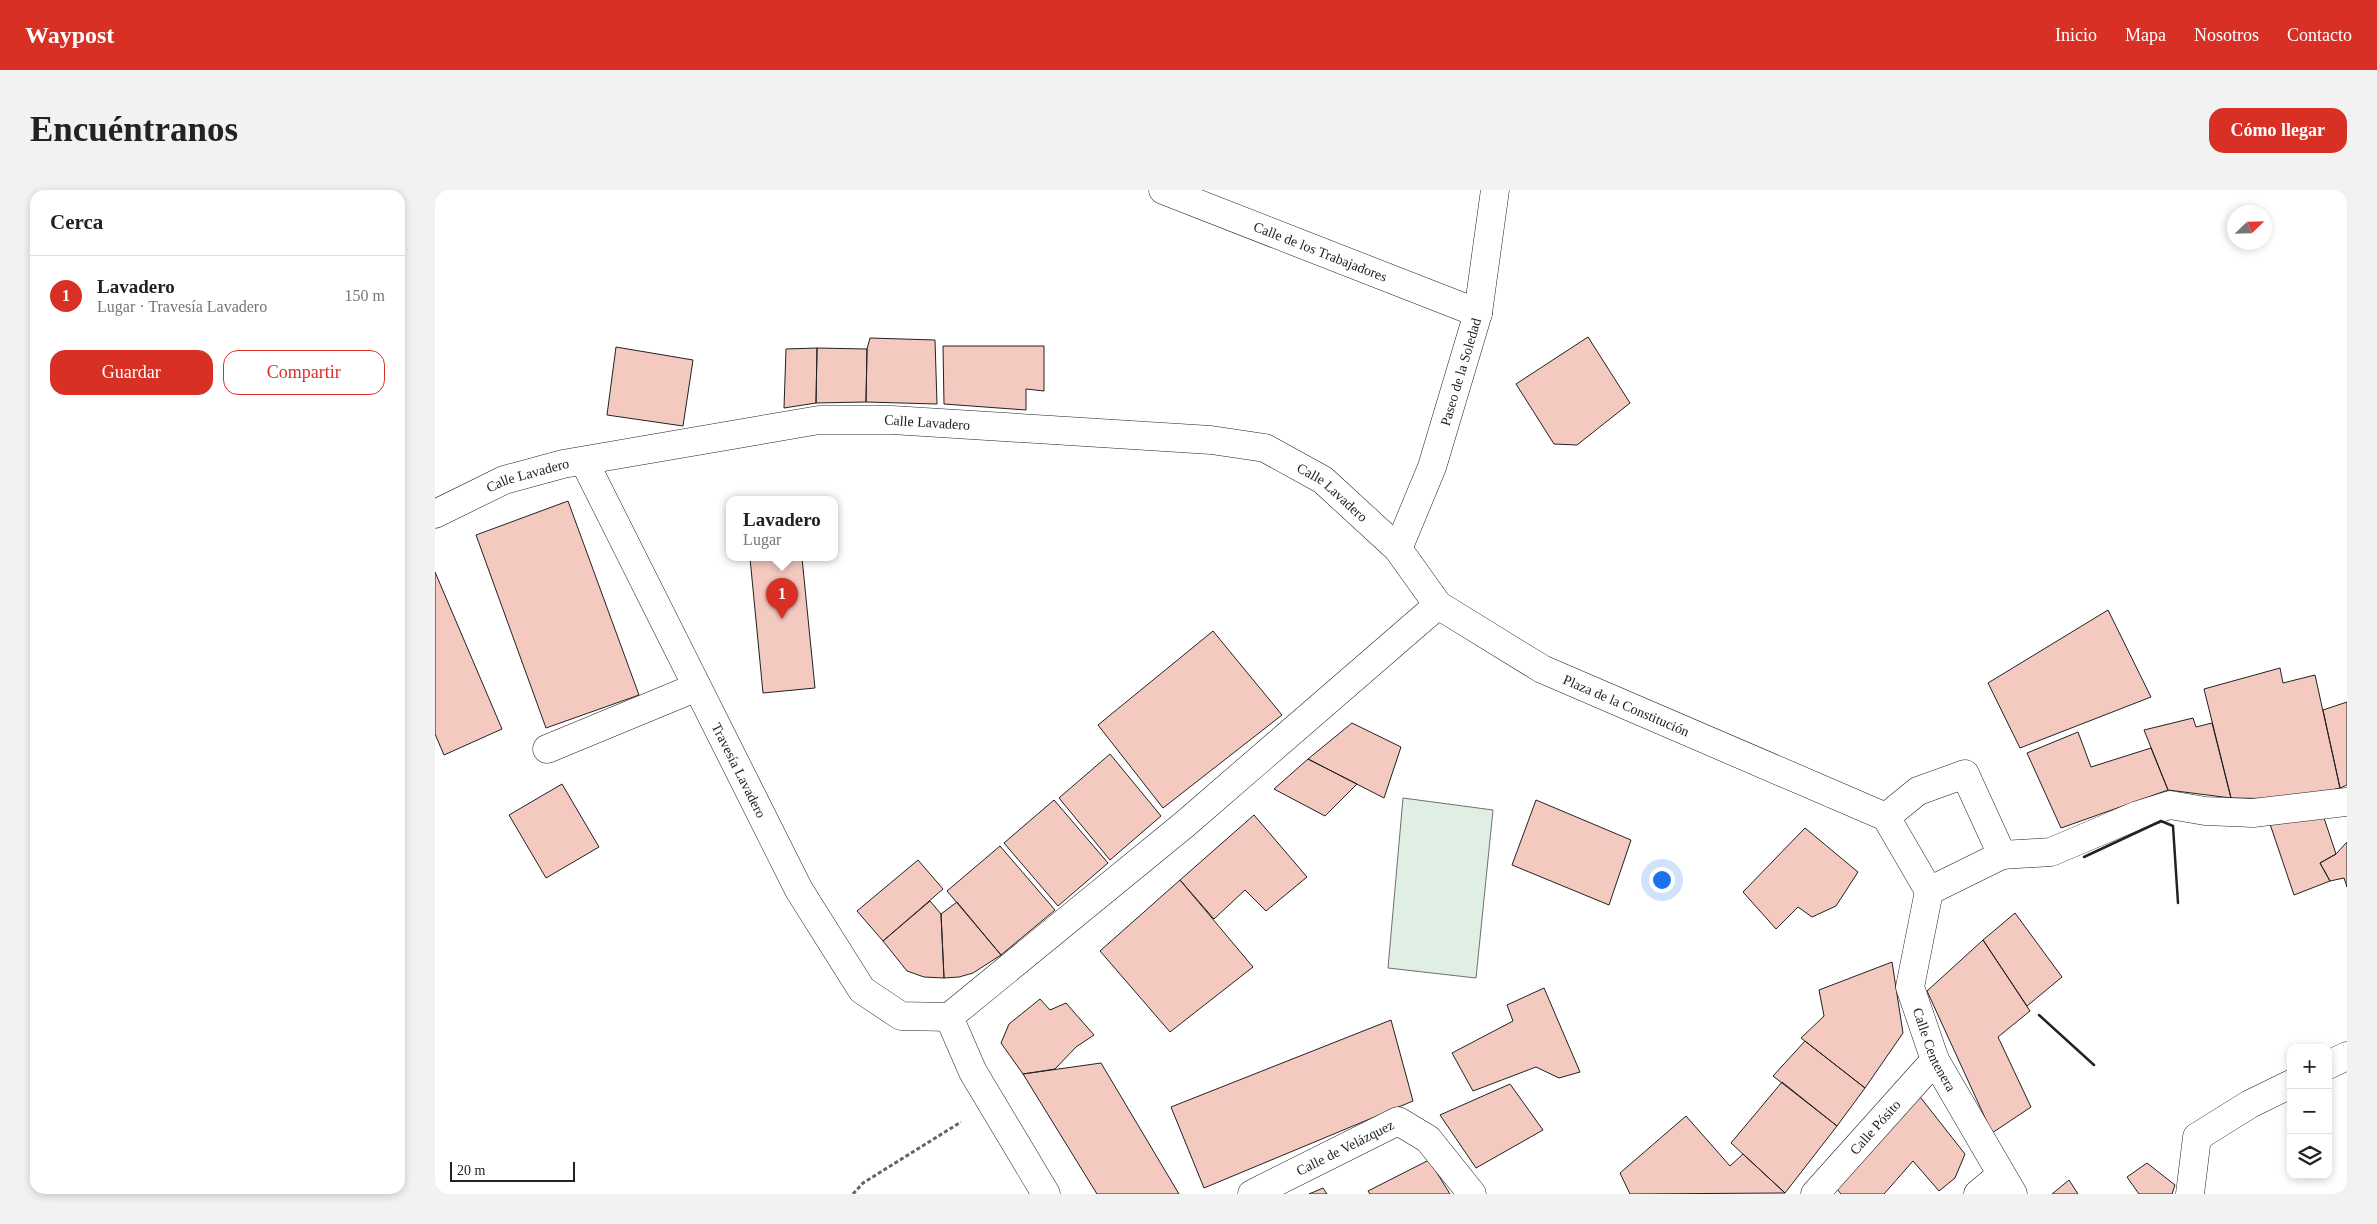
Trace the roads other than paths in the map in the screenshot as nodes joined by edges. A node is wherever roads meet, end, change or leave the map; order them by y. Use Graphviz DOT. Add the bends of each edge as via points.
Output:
graph roads {
  1 [pos="1163,190"];
  2 [pos="1495,190"];
  3 [pos="1478,313"];
  4 [pos="584,461"];
  5 [pos="435,514"];
  6 [pos="1399,548"];
  7 [pos="1438,605"];
  8 [pos="697,687"];
  9 [pos="547,749"];
  10 [pos="2347,802"];
  11 [pos="1886,817"];
  12 [pos="2002,855"];
  13 [pos="1929,891"];
  14 [pos="949,1016"];
  15 [pos="2347,1056"];
  16 [pos="1935,1060"];
  17 [pos="2332,1063"];
  18 [pos="2287,1086"];
  19 [pos="2007,1185"];
  20 [pos="1046,1194"];
  21 [pos="1252,1194"];
  22 [pos="1472,1194"];
  23 [pos="1815,1194"];
  24 [pos="1978,1194"];
  25 [pos="2190,1194"];
  1 -- 3 [label="street, Calle de los Trabajadores"];
  2 -- 3 [label="street, Paseo de la Soledad"];
  3 -- 6 [label="street, Paseo de la Soledad" via="1432,467"];
  4 -- 5 [label="street, Calle Lavadero" via="504,480"];
  4 -- 6 [label="street, Calle Lavadero" via="819,420 892,420 1211,440 1265,448 1323,480"];
  4 -- 8 [label="street, Travesía Lavadero"];
  6 -- 7 [label="street, Plaza de la Constitución"];
  7 -- 11 [label="street, Plaza de la Constitución" via="1542,669"];
  7 -- 14 [label="street" via="1185,824"];
  8 -- 9 [label="street"];
  8 -- 14 [label="street, Travesía Lavadero" via="799,890 862,990 901,1016"];
  10 -- 12 [label="street" via="2253,813 2205,811 2169,805 2051,852"];
  11 -- 12 [label="street" via="1918,791 1965,774"];
  11 -- 13 [label="street"];
  12 -- 13 [label="street"];
  13 -- 16 [label="street, Calle Centenera" via="1910,987"];
  14 -- 20 [label="street" via="973,1072"];
  15 -- 17 [label="street"];
  16 -- 19 [label="street, Calle Centenera"];
  16 -- 23 [label="street, Calle Pósito"];
  18 -- 25 [label="street" via="2249,1104 2197,1137"];
  19 -- 24 [label="street"];
  21 -- 22 [label="street, Calle de Velázquez" via="1398,1121 1428,1140"];
}
